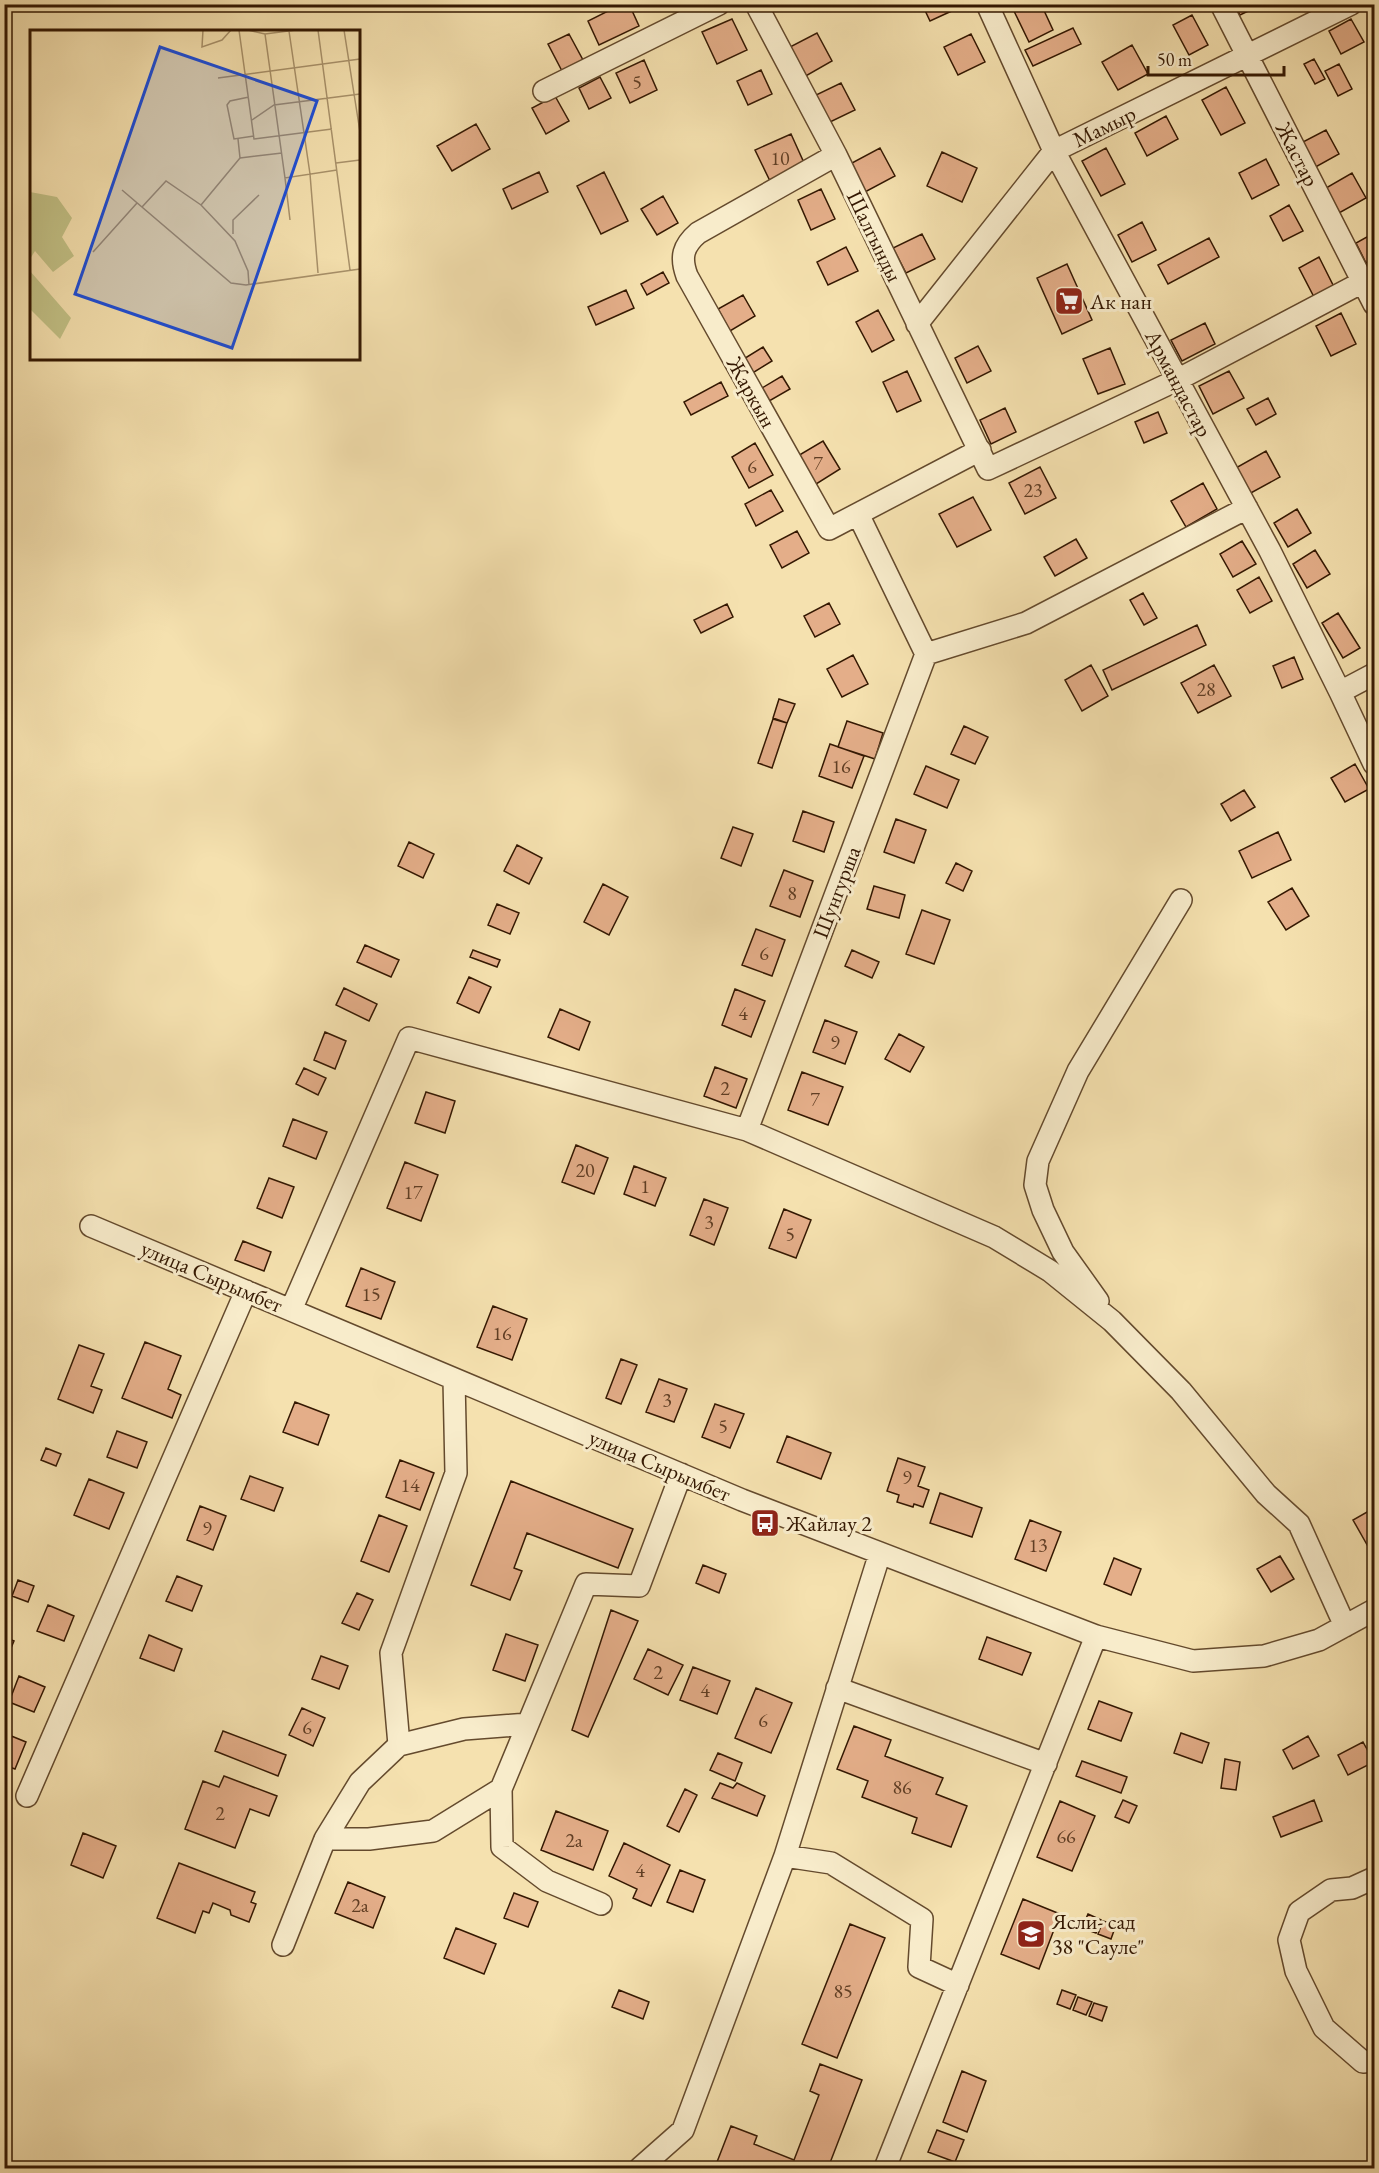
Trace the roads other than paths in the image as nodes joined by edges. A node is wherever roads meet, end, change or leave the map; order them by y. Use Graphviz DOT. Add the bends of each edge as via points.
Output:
graph roads {
  1 [pos="718,4"];
  2 [pos="756,4"];
  3 [pos="987,4"];
  4 [pos="1221,4"];
  5 [pos="1351,4"];
  6 [pos="1247,56"];
  7 [pos="544,91"];
  8 [pos="1054,151"];
  9 [pos="836,155"];
  10 [pos="1369,279"];
  11 [pos="1374,304"];
  12 [pos="917,324"];
  13 [pos="1177,380"];
  14 [pos="984,460"];
  15 [pos="1247,508"];
  16 [pos="858,514"];
  17 [pos="926,654"];
  18 [pos="1374,674"];
  19 [pos="1340,692"];
  20 [pos="1374,764"];
  21 [pos="1181,900"];
  22 [pos="747,1130"];
  23 [pos="91,1226"];
  24 [pos="246,1291"];
  25 [pos="291,1310"];
  26 [pos="1112,1321"];
  27 [pos="454,1378"];
  28 [pos="681,1474"];
  29 [pos="880,1553"];
  30 [pos="1374,1610"];
  31 [pos="1345,1626"];
  32 [pos="1096,1636"];
  33 [pos="837,1688"];
  34 [pos="528,1724"];
  35 [pos="399,1745"];
  36 [pos="1046,1764"];
  37 [pos="501,1789"];
  38 [pos="27,1796"];
  39 [pos="325,1839"];
  40 [pos="785,1856"];
  41 [pos="1374,1878"];
  42 [pos="601,1904"];
  43 [pos="283,1945"];
  44 [pos="958,1985"];
  45 [pos="1374,2061"];
  46 [pos="892,2167"];
  47 [pos="640,2169"];
  1 -- 7 [label="street"];
  2 -- 9 [label="street, Шалгынды"];
  3 -- 8 [label="street, Армандастар"];
  4 -- 6 [label="street, Жастар"];
  5 -- 6 [label="street, Мамыр"];
  6 -- 8 [label="street, Мамыр"];
  6 -- 10 [label="street, Жастар"];
  8 -- 12 [label="street, Мамыр"];
  8 -- 13 [label="street, Армандастар"];
  9 -- 12 [label="street, Шалгынды"];
  9 -- 16 [label="street, Жаркын" via="698,233 683,253 683,265 829,529"];
  10 -- 11 [label="street, Жастар"];
  10 -- 13 [label="street"];
  12 -- 14 [label="street, Шалгынды"];
  13 -- 14 [label="street"];
  13 -- 15 [label="street, Армандастар"];
  14 -- 16 [label="street"];
  15 -- 17 [label="street" via="1026,623"];
  15 -- 19 [label="street, Армандастар"];
  16 -- 17 [label="street"];
  17 -- 22 [label="street, Шунгурша"];
  18 -- 19 [label="street"];
  19 -- 20 [label="street, Армандастар"];
  21 -- 26 [label="street" via="1078,1071 1038,1161 1035,1185 1043,1210 1063,1252"];
  22 -- 25 [label="street" via="409,1038"];
  22 -- 26 [label="street" via="994,1237 1050,1271"];
  23 -- 24 [label="street, улица Сырымбет"];
  24 -- 25 [label="street, улица Сырымбет"];
  24 -- 38 [label="street"];
  25 -- 27 [label="street, улица Сырымбет"];
  26 -- 31 [label="street" via="1181,1391 1266,1494 1299,1524"];
  27 -- 28 [label="street, улица Сырымбет"];
  27 -- 35 [label="street" via="456,1473 391,1653"];
  28 -- 29 [label="street, улица Сырымбет"];
  28 -- 34 [label="street" via="639,1586 586,1584"];
  29 -- 32 [label="street, улица Сырымбет"];
  29 -- 33 [label="street"];
  30 -- 31 [label="street, улица Сырымбет"];
  31 -- 32 [label="street, улица Сырымбет" via="1319,1640 1264,1656 1193,1661"];
  32 -- 36 [label="street"];
  33 -- 36 [label="street"];
  33 -- 40 [label="street"];
  34 -- 35 [label="street" via="464,1730"];
  34 -- 37 [label="street"];
  35 -- 39 [label="street" via="360,1782"];
  36 -- 44 [label="street"];
  37 -- 39 [label="street" via="433,1831 369,1839"];
  37 -- 42 [label="street" via="502,1847 547,1881"];
  39 -- 43 [label="street"];
  40 -- 44 [label="street" via="831,1863 922,1919 919,1967"];
  40 -- 47 [label="street" via="683,2130"];
  41 -- 45 [label="street" via="1352,1888 1331,1890 1299,1912 1288,1940 1296,1971 1324,2028 1363,2062"];
  44 -- 46 [label="street"];
}
